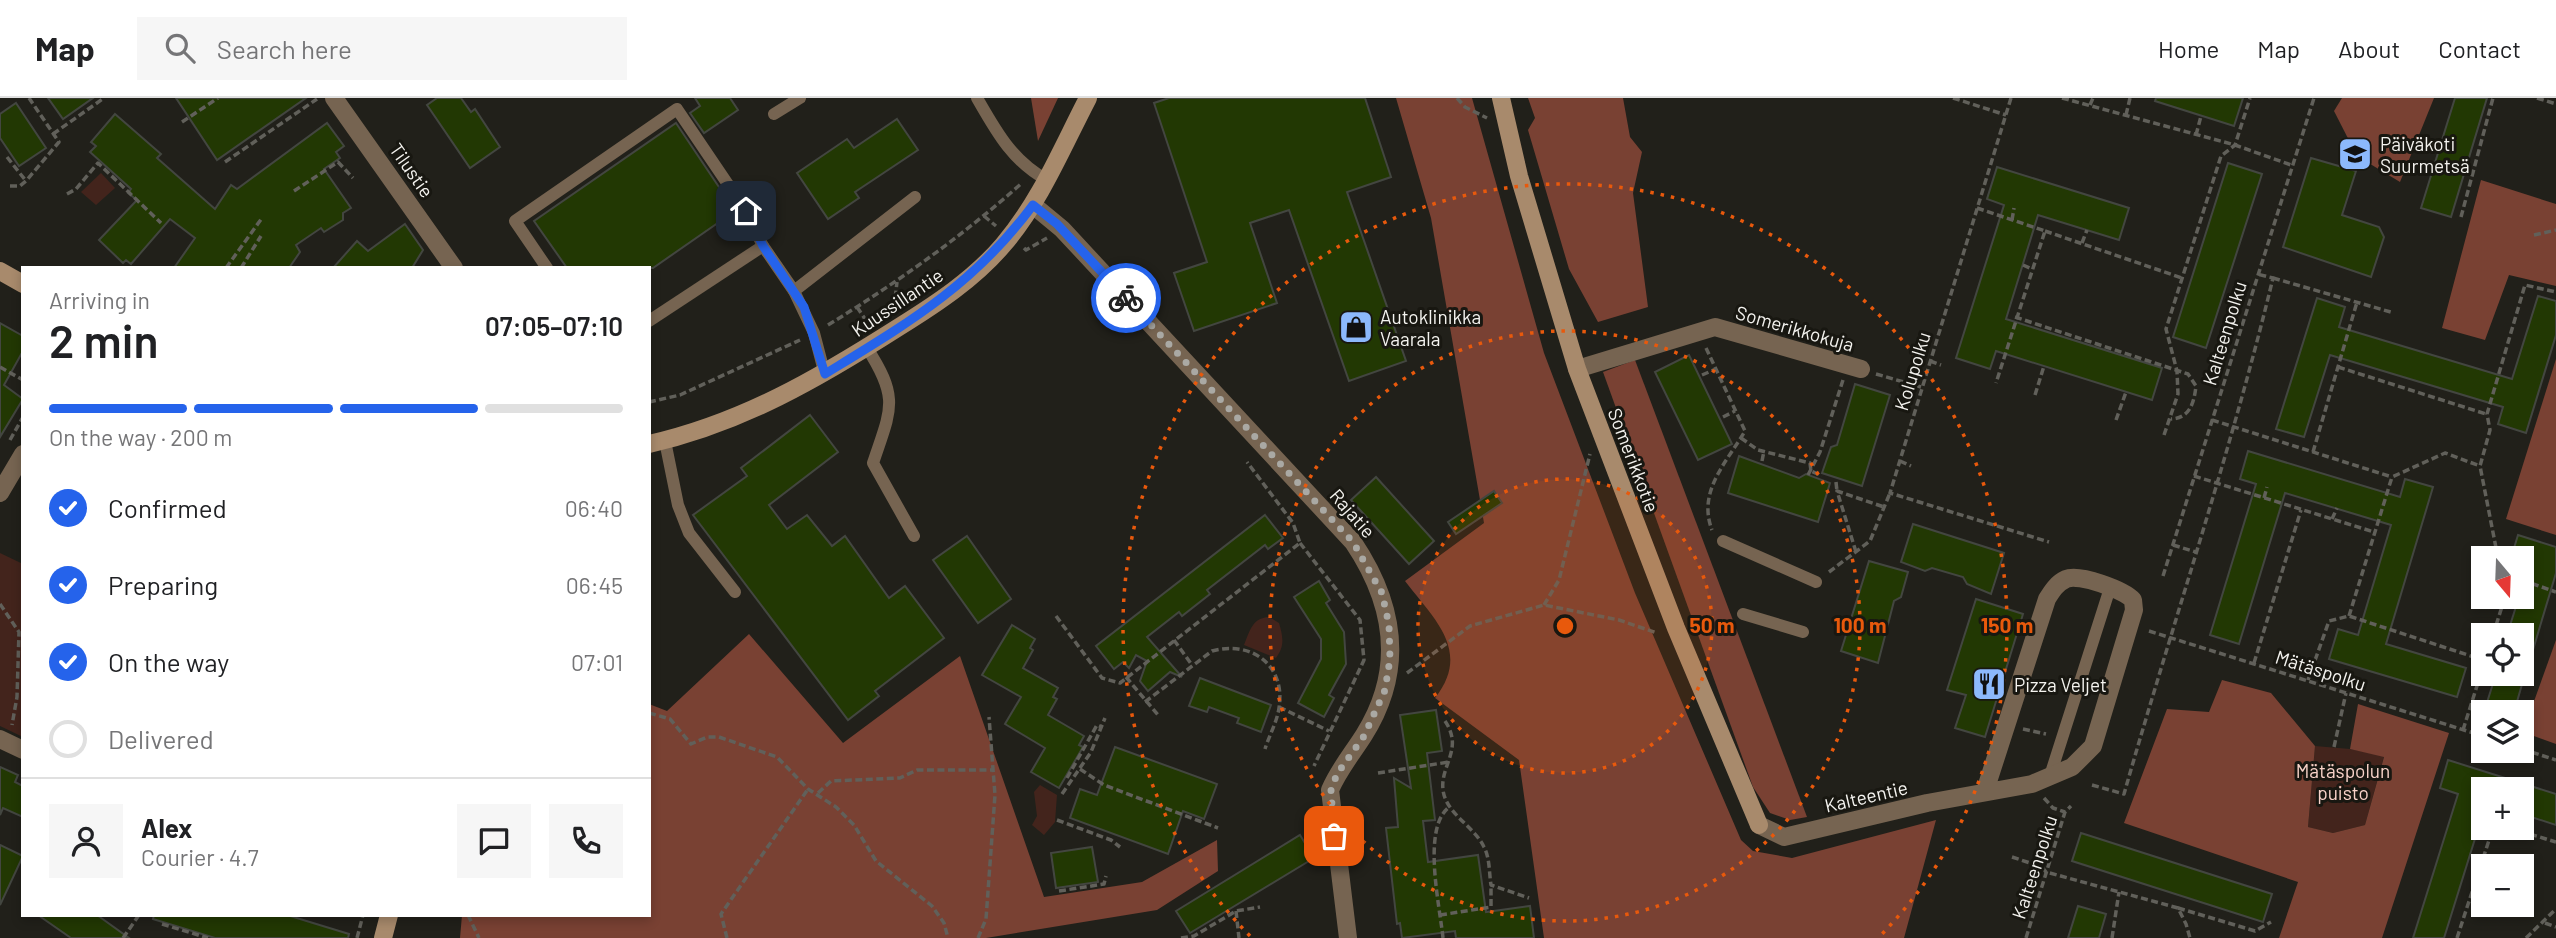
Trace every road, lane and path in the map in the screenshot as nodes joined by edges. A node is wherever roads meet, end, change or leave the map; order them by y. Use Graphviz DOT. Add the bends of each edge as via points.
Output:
graph roads {
  1 [pos="29,98"];
  2 [pos="104,98"];
  3 [pos="218,98"];
  4 [pos="319,98"];
  5 [pos="334,98"];
  6 [pos="800,98"];
  7 [pos="977,98"];
  8 [pos="1088,98"];
  9 [pos="1457,98"];
  10 [pos="1501,98"];
  11 [pos="1954,98"];
  12 [pos="2011,98"];
  13 [pos="2062,98"];
  14 [pos="2093,98"];
  15 [pos="2130,98"];
  16 [pos="2250,98"];
  17 [pos="2314,98"];
  18 [pos="2493,98"];
  19 [pos="2537,98"];
  20 [pos="2556,104"];
  21 [pos="2090,105"];
  22 [pos="774,114"];
  23 [pos="2006,115"];
  24 [pos="2126,115"];
  25 [pos="2201,116"];
  26 [pos="1506,119"];
  27 [pos="182,122"];
  28 [pos="53,134"];
  29 [pos="2196,135"];
  30 [pos="2235,145"];
  31 [pos="7,157"];
  32 [pos="225,162"];
  33 [pos="2291,165"];
  34 [pos="1040,177"];
  35 [pos="353,178"];
  36 [pos="26,181"];
  37 [pos="10,186"];
  38 [pos="294,191"];
  39 [pos="67,194"];
  40 [pos="915,197"];
  41 [pos="2206,202"];
  42 [pos="2215,204"];
  43 [pos="1033,205"];
  44 [pos="1977,208"];
  45 [pos="2014,208"];
  46 [pos="2461,217"];
  47 [pos="262,218"];
  48 [pos="2012,220"];
  49 [pos="161,223"];
  50 [pos="2087,230"];
  51 [pos="2556,230"];
  52 [pos="2045,231"];
  53 [pos="2534,235"];
  54 [pos="261,236"];
  55 [pos="2082,243"];
  56 [pos="763,246"];
  57 [pos="2188,259"];
  58 [pos="2197,261"];
  59 [pos="2023,265"];
  60 [pos="227,266"];
  61 [pos="242,266"];
  62 [pos="453,266"];
  63 [pos="546,266"];
  64 [pos="2032,269"];
  65 [pos="0,271"];
  66 [pos="2257,274"];
  67 [pos="2182,278"];
  68 [pos="2273,278"];
  69 [pos="898,282"];
  70 [pos="21,283"];
  71 [pos="2179,289"];
  72 [pos="794,291"];
  73 [pos="2188,291"];
  74 [pos="2556,292"];
  75 [pos="2357,302"];
  76 [pos="857,307"];
  77 [pos="894,308"];
  78 [pos="2394,313"];
  79 [pos="2015,317"];
  80 [pos="651,320"];
  81 [pos="869,325"];
  82 [pos="814,333"];
  83 [pos="1693,334"];
  84 [pos="1999,341"];
  85 [pos="2007,344"];
  86 [pos="867,348"];
  87 [pos="1930,361"];
  88 [pos="1941,365"];
  89 [pos="2044,366"];
  90 [pos="0,367"];
  91 [pos="1854,367"];
  92 [pos="2338,367"];
  93 [pos="1577,369"];
  94 [pos="1716,369"];
  95 [pos="2177,371"];
  96 [pos="825,374"];
  97 [pos="1702,375"];
  98 [pos="21,379"];
  99 [pos="1996,383"];
  100 [pos="1921,387"];
  101 [pos="2126,391"];
  102 [pos="2035,395"];
  103 [pos="651,402"];
  104 [pos="1836,402"];
  105 [pos="1844,405"];
  106 [pos="1735,411"];
  107 [pos="2487,415"];
  108 [pos="1723,417"];
  109 [pos="2171,419"];
  110 [pos="2116,420"];
  111 [pos="2212,420"];
  112 [pos="21,421"];
  113 [pos="1598,424"];
  114 [pos="2232,427"];
  115 [pos="2164,435"];
  116 [pos="1741,438"];
  117 [pos="657,443"];
  118 [pos="6,447"];
  119 [pos="1822,447"];
  120 [pos="1830,450"];
  121 [pos="1764,451"];
  122 [pos="2313,452"];
  123 [pos="21,457"];
  124 [pos="1899,460"];
  125 [pos="1762,461"];
  126 [pos="1247,462"];
  127 [pos="1911,466"];
  128 [pos="2480,466"];
  129 [pos="1809,473"];
  130 [pos="2194,475"];
  131 [pos="1822,476"];
  132 [pos="2392,477"];
  133 [pos="1836,482"];
  134 [pos="2218,484"];
  135 [pos="2267,487"];
  136 [pos="1838,491"];
  137 [pos="0,493"];
  138 [pos="1890,493"];
  139 [pos="2263,498"];
  140 [pos="1884,507"];
  141 [pos="2337,509"];
  142 [pos="2301,510"];
  143 [pos="2332,519"];
  144 [pos="2374,532"];
  145 [pos="914,536"];
  146 [pos="1723,541"];
  147 [pos="2049,542"];
  148 [pos="1300,543"];
  149 [pos="2173,545"];
  150 [pos="2496,546"];
  151 [pos="1856,552"];
  152 [pos="2196,552"];
  153 [pos="2163,576"];
  154 [pos="1816,582"];
  155 [pos="2534,584"];
  156 [pos="2110,587"];
  157 [pos="735,592"];
  158 [pos="2556,592"];
  159 [pos="0,604"];
  160 [pos="1544,605"];
  161 [pos="1743,614"];
  162 [pos="1056,616"];
  163 [pos="2349,616"];
  164 [pos="1676,628"];
  165 [pos="2150,631"];
  166 [pos="1803,632"];
  167 [pos="2169,637"];
  168 [pos="1174,640"];
  169 [pos="2471,656"];
  170 [pos="2254,663"];
  171 [pos="1192,664"];
  172 [pos="1126,677"];
  173 [pos="2308,680"];
  174 [pos="2477,686"];
  175 [pos="1385,690"];
  176 [pos="2346,693"];
  177 [pos="1145,702"];
  178 [pos="1279,708"];
  179 [pos="651,714"];
  180 [pos="1158,715"];
  181 [pos="989,717"];
  182 [pos="1105,719"];
  183 [pos="1445,721"];
  184 [pos="1102,727"];
  185 [pos="2017,727"];
  186 [pos="2463,730"];
  187 [pos="1329,731"];
  188 [pos="2471,732"];
  189 [pos="2055,736"];
  190 [pos="3,741"];
  191 [pos="2334,747"];
  192 [pos="21,749"];
  193 [pos="1265,749"];
  194 [pos="2534,753"];
  195 [pos="2556,760"];
  196 [pos="1449,762"];
  197 [pos="1314,766"];
  198 [pos="1080,769"];
  199 [pos="993,770"];
  200 [pos="1378,772"];
  201 [pos="1067,778"];
  202 [pos="2041,781"];
  203 [pos="2092,785"];
  204 [pos="808,789"];
  205 [pos="1985,791"];
  206 [pos="818,793"];
  207 [pos="1062,794"];
  208 [pos="2071,806"];
  209 [pos="1449,808"];
  210 [pos="2065,813"];
  211 [pos="1057,820"];
  212 [pos="1759,825"];
  213 [pos="1218,828"];
  214 [pos="2534,835"];
  215 [pos="2489,840"];
  216 [pos="2556,842"];
  217 [pos="1120,847"];
  218 [pos="2012,857"];
  219 [pos="2046,872"];
  220 [pos="1106,876"];
  221 [pos="1491,885"];
  222 [pos="1059,891"];
  223 [pos="2119,892"];
  224 [pos="1529,898"];
  225 [pos="1261,907"];
  226 [pos="2178,908"];
  227 [pos="2556,909"];
  228 [pos="1236,911"];
  229 [pos="1440,915"];
  230 [pos="138,917"];
  231 [pos="362,917"];
  232 [pos="388,917"];
  233 [pos="469,917"];
  234 [pos="2271,922"];
  235 [pos="2545,923"];
  236 [pos="162,924"];
  237 [pos="2556,926"];
  238 [pos="123,938"];
  239 [pos="208,938"];
  240 [pos="357,938"];
  241 [pos="383,938"];
  242 [pos="479,938"];
  243 [pos="727,938"];
  244 [pos="948,938"];
  245 [pos="978,938"];
  246 [pos="1181,938"];
  247 [pos="1240,938"];
  248 [pos="1348,938"];
  249 [pos="1443,938"];
  250 [pos="2026,938"];
  251 [pos="2112,938"];
  252 [pos="2190,938"];
  253 [pos="2457,938"];
  254 [pos="2526,938"];
  1 -- 28 [label="path"];
  2 -- 28 [label="path"];
  3 -- 27 [label="path"];
  4 -- 32 [label="path"];
  5 -- 62 [label="street, Tilustie"];
  6 -- 22 [label="lane"];
  7 -- 34 [label="lane" via="1004,146"];
  8 -- 34 [label="street, Kuussillantie"];
  9 -- 26 [label="path" via="1493,121"];
  10 -- 26 [label="street, Somerikkotie"];
  11 -- 23 [label="path"];
  12 -- 23 [label="path, Kolupolku"];
  13 -- 21 [label="path"];
  14 -- 21 [label="path"];
  15 -- 24 [label="path"];
  16 -- 30 [label="path"];
  17 -- 33 [label="path, Kalteenpolku"];
  18 -- 46 [label="path"];
  19 -- 20 [label="path"];
  21 -- 24 [label="path"];
  23 -- 44 [label="path, Kolupolku"];
  24 -- 29 [label="path"];
  25 -- 29 [label="path"];
  26 -- 93 [label="street, Somerikkotie"];
  28 -- 36 [label="path" via="59,142"];
  29 -- 30 [label="path"];
  30 -- 33 [label="path"];
  30 -- 41 [label="path" via="2221,156"];
  31 -- 36 [label="path"];
  33 -- 66 [label="path, Kalteenpolku"];
  34 -- 43 [label="street, Kuussillantie"];
  34 -- 69 [label="path"];
  35 -- 38 [label="path" via="338,162"];
  36 -- 37 [label="path"];
  39 -- 49 [label="path" via="98,163"];
  40 -- 72 [label="lane"];
  41 -- 42 [label="path"];
  41 -- 57 [label="path"];
  43 -- 86 [label="street, Kuussillantie" via="1002,247 958,286"];
  43 -- 175 [label="street, Rajatie" via="1062,229 1353,542 1382,593 1387,614 1390,659"];
  44 -- 48 [label="path"];
  44 -- 87 [label="path, Kolupolku"];
  45 -- 48 [label="path"];
  47 -- 60 [label="path"];
  48 -- 52 [label="path"];
  50 -- 55 [label="path"];
  51 -- 53 [label="path"];
  52 -- 55 [label="path"];
  52 -- 64 [label="path"];
  54 -- 61 [label="path"];
  55 -- 67 [label="path"];
  56 -- 63 [label="lane" via="746,211 677,109 515,221"];
  56 -- 72 [label="lane"];
  56 -- 80 [label="lane"];
  57 -- 58 [label="path"];
  57 -- 67 [label="path"];
  59 -- 64 [label="path"];
  64 -- 79 [label="path"];
  65 -- 70 [label="street"];
  66 -- 68 [label="path"];
  66 -- 111 [label="path, Kalteenpolku"];
  67 -- 71 [label="path"];
  68 -- 75 [label="path"];
  68 -- 114 [label="path"];
  69 -- 76 [label="path"];
  69 -- 77 [label="path"];
  71 -- 73 [label="path"];
  71 -- 95 [label="path" via="2166,329"];
  72 -- 82 [label="lane"];
  74 -- 107 [label="path" via="2525,285"];
  75 -- 78 [label="path"];
  75 -- 92 [label="path"];
  76 -- 81 [label="path"];
  76 -- 82 [label="path"];
  79 -- 85 [label="path"];
  79 -- 95 [label="path"];
  82 -- 96 [label="lane"];
  82 -- 103 [label="path" via="730,375"];
  83 -- 91 [label="street, Somerikkokuja" via="1715,327"];
  83 -- 93 [label="street, Somerikkokuja"];
  83 -- 94 [label="path"];
  84 -- 85 [label="path"];
  85 -- 99 [label="path"];
  86 -- 96 [label="street, Kuussillantie"];
  86 -- 145 [label="lane" via="886,377 892,407 873,463"];
  87 -- 88 [label="path"];
  87 -- 100 [label="path, Kolupolku"];
  89 -- 102 [label="path"];
  90 -- 98 [label="path"];
  91 -- 100 [label="path, Somerikkokuja"];
  91 -- 104 [label="path"];
  92 -- 107 [label="path"];
  92 -- 122 [label="path"];
  93 -- 113 [label="street, Somerikkotie"];
  94 -- 97 [label="path"];
  94 -- 106 [label="path"];
  95 -- 109 [label="path" via="2178,394"];
  95 -- 109 [label="path" via="2188,374 2196,386 2190,409"];
  96 -- 117 [label="street, Kuussillantie" via="771,403"];
  100 -- 124 [label="path, Kolupolku"];
  101 -- 110 [label="path"];
  104 -- 105 [label="path"];
  104 -- 119 [label="path"];
  106 -- 108 [label="path"];
  106 -- 116 [label="path" via="1745,431"];
  107 -- 128 [label="path" via="2490,429"];
  109 -- 115 [label="path"];
  111 -- 114 [label="path"];
  111 -- 130 [label="path, Kalteenpolku"];
  112 -- 118 [label="path"];
  113 -- 160 [label="path" via="1559,580"];
  113 -- 164 [label="street, Somerikkotie"];
  114 -- 122 [label="path"];
  114 -- 134 [label="path"];
  116 -- 121 [label="path"];
  116 -- 146 [label="path" via="1713,477 1707,518 1715,539"];
  117 -- 157 [label="lane" via="689,533"];
  119 -- 120 [label="path"];
  119 -- 129 [label="path"];
  121 -- 125 [label="path"];
  121 -- 129 [label="path" via="1810,463"];
  122 -- 132 [label="path"];
  123 -- 137 [label="street"];
  124 -- 127 [label="path"];
  124 -- 138 [label="path, Kolupolku"];
  126 -- 148 [label="path" via="1293,523"];
  128 -- 132 [label="path" via="2445,453"];
  128 -- 150 [label="path"];
  129 -- 131 [label="path"];
  130 -- 134 [label="path"];
  130 -- 149 [label="path, Kalteenpolku"];
  132 -- 144 [label="path"];
  133 -- 136 [label="path"];
  134 -- 139 [label="path"];
  134 -- 152 [label="path"];
  135 -- 139 [label="path"];
  136 -- 140 [label="path"];
  136 -- 151 [label="path"];
  138 -- 140 [label="path, Kolupolku"];
  138 -- 147 [label="path"];
  139 -- 142 [label="path"];
  140 -- 151 [label="path, Kolupolku" via="1870,541"];
  141 -- 143 [label="path"];
  142 -- 143 [label="path"];
  142 -- 170 [label="path"];
  143 -- 144 [label="path"];
  144 -- 163 [label="path"];
  146 -- 154 [label="lane"];
  148 -- 168 [label="path"];
  148 -- 187 [label="path" via="1360,621 1363,636 1364,660"];
  149 -- 152 [label="path"];
  149 -- 153 [label="path, Kalteenpolku"];
  151 -- 154 [label="path, Kolupolku"];
  152 -- 167 [label="path"];
  155 -- 158 [label="path"];
  156 -- 202 [label="lane"];
  156 -- 202 [label="street, Kalteentie" via="2127,593 2134,610 2092,746 2072,767"];
  156 -- 205 [label="street, Kalteentie" via="2068,578 2055,586 2047,599"];
  159 -- 190 [label="path" via="19,632 17,697"];
  160 -- 164 [label="path" via="1658,633"];
  160 -- 175 [label="path" via="1470,626"];
  161 -- 166 [label="lane"];
  162 -- 172 [label="path" via="1102,678 1120,682"];
  163 -- 169 [label="path"];
  163 -- 173 [label="path" via="2329,621"];
  164 -- 212 [label="street, Somerikkotie"];
  165 -- 167 [label="path, Mätäspolku"];
  167 -- 170 [label="path, Mätäspolku"];
  167 -- 203 [label="path" via="2124,794"];
  168 -- 171 [label="path"];
  168 -- 172 [label="path"];
  170 -- 173 [label="path, Mätäspolku"];
  171 -- 177 [label="path"];
  171 -- 178 [label="path" via="1224,648 1253,651 1273,671"];
  172 -- 177 [label="path"];
  173 -- 176 [label="path, Mätäspolku"];
  174 -- 186 [label="path"];
  175 -- 248 [label="street, Rajatie" via="1331,790"];
  176 -- 186 [label="path, Mätäspolku"];
  176 -- 191 [label="path"];
  177 -- 180 [label="path"];
  178 -- 187 [label="path"];
  178 -- 193 [label="path"];
  179 -- 204 [label="path" via="670,719 691,744 719,737 777,757"];
  181 -- 199 [label="path"];
  182 -- 184 [label="path"];
  183 -- 196 [label="path" via="1453,739"];
  184 -- 198 [label="path"];
  184 -- 201 [label="path" via="1097,725"];
  185 -- 189 [label="path"];
  186 -- 188 [label="path, Mätäspolku"];
  187 -- 197 [label="path"];
  190 -- 192 [label="street"];
  194 -- 195 [label="path"];
  196 -- 200 [label="path"];
  196 -- 209 [label="path" via="1442,788"];
  198 -- 207 [label="path"];
  198 -- 213 [label="path" via="1104,785"];
  199 -- 206 [label="path" via="917,770 900,779 831,781"];
  199 -- 245 [label="path" via="986,919"];
  202 -- 205 [label="street, Kalteentie"];
  202 -- 210 [label="path" via="2053,808"];
  204 -- 206 [label="path"];
  204 -- 243 [label="path" via="721,914"];
  205 -- 212 [label="street, Kalteentie" via="1784,837"];
  206 -- 244 [label="path" via="854,825 876,861 932,906 944,922"];
  208 -- 210 [label="path, Kalteenpolku"];
  209 -- 221 [label="path" via="1485,849"];
  209 -- 229 [label="path" via="1435,835"];
  210 -- 219 [label="path, Kalteenpolku"];
  211 -- 217 [label="path"];
  214 -- 216 [label="path"];
  215 -- 253 [label="path"];
  218 -- 219 [label="path"];
  219 -- 223 [label="path"];
  219 -- 250 [label="path, Kalteenpolku"];
  220 -- 222 [label="path" via="1104,884"];
  221 -- 224 [label="path"];
  221 -- 229 [label="path" via="1491,907"];
  223 -- 226 [label="path"];
  223 -- 251 [label="path"];
  225 -- 228 [label="path"];
  226 -- 234 [label="path" via="2255,931"];
  226 -- 252 [label="path"];
  227 -- 235 [label="path"];
  228 -- 246 [label="path" via="1194,936"];
  228 -- 247 [label="path"];
  229 -- 249 [label="path"];
  230 -- 238 [label="path"];
  231 -- 240 [label="path"];
  232 -- 241 [label="street"];
  233 -- 242 [label="path"];
  235 -- 237 [label="path"];
  235 -- 254 [label="path"];
  236 -- 239 [label="path"];
}
